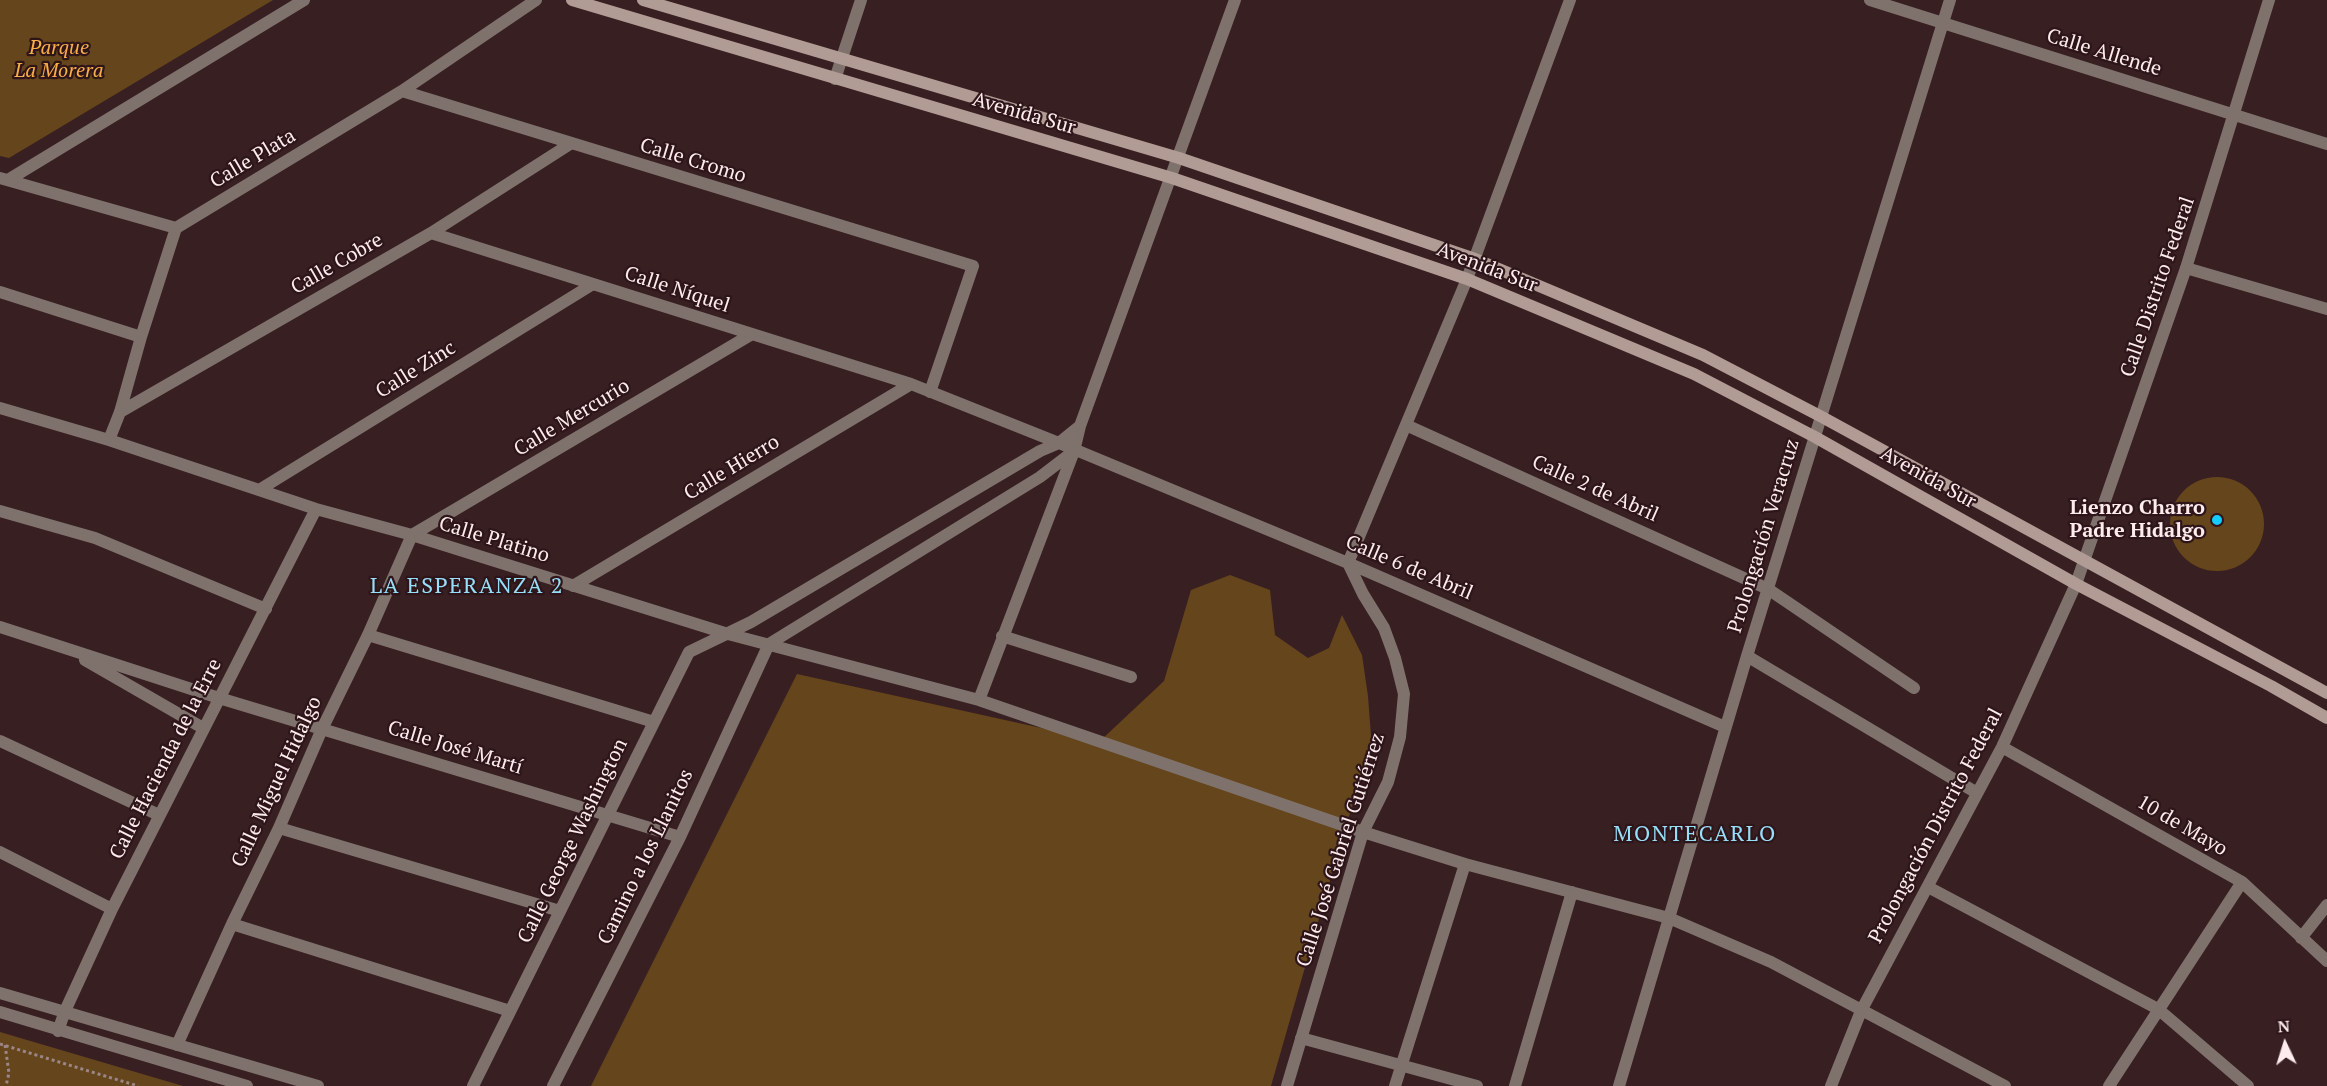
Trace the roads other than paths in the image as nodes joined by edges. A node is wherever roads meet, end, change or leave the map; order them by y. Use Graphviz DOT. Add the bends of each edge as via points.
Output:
graph roads {
  1 [pos="304,0"];
  2 [pos="536,0"];
  3 [pos="572,0"];
  4 [pos="643,0"];
  5 [pos="861,0"];
  6 [pos="1235,0"];
  7 [pos="1570,0"];
  8 [pos="1870,0"];
  9 [pos="1950,0"];
  10 [pos="2270,0"];
  11 [pos="1942,24"];
  12 [pos="841,59"];
  13 [pos="836,79"];
  14 [pos="402,91"];
  15 [pos="2235,114"];
  16 [pos="570,144"];
  17 [pos="2327,144"];
  18 [pos="1179,158"];
  19 [pos="1172,178"];
  20 [pos="4,179"];
  21 [pos="176,228"];
  22 [pos="431,233"];
  23 [pos="1475,259"];
  24 [pos="2186,268"];
  25 [pos="1467,279"];
  26 [pos="593,284"];
  27 [pos="0,292"];
  28 [pos="2327,309"];
  29 [pos="752,334"];
  30 [pos="141,337"];
  31 [pos="911,384"];
  32 [pos="930,392"];
  33 [pos="0,408"];
  34 [pos="120,412"];
  35 [pos="1822,417"];
  36 [pos="1406,425"];
  37 [pos="1080,426"];
  38 [pos="1815,437"];
  39 [pos="109,440"];
  40 [pos="1059,443"];
  41 [pos="1074,451"];
  42 [pos="1040,477"];
  43 [pos="259,490"];
  44 [pos="1056,495"];
  45 [pos="316,509"];
  46 [pos="0,511"];
  47 [pos="412,535"];
  48 [pos="2085,559"];
  49 [pos="1348,563"];
  50 [pos="2076,584"];
  51 [pos="573,586"];
  52 [pos="1767,589"];
  53 [pos="266,609"];
  54 [pos="0,627"];
  55 [pos="729,634"];
  56 [pos="368,636"];
  57 [pos="1002,636"];
  58 [pos="769,644"];
  59 [pos="62,646"];
  60 [pos="1747,656"];
  61 [pos="2282,668"];
  62 [pos="1131,677"];
  63 [pos="2271,686"];
  64 [pos="1914,688"];
  65 [pos="2327,693"];
  66 [pos="219,698"];
  67 [pos="979,700"];
  68 [pos="2327,718"];
  69 [pos="654,722"];
  70 [pos="1725,727"];
  71 [pos="203,728"];
  72 [pos="322,729"];
  73 [pos="0,741"];
  74 [pos="2002,747"];
  75 [pos="1977,793"];
  76 [pos="608,814"];
  77 [pos="159,815"];
  78 [pos="279,828"];
  79 [pos="1363,832"];
  80 [pos="680,837"];
  81 [pos="0,852"];
  82 [pos="1465,864"];
  83 [pos="2242,882"];
  84 [pos="1928,887"];
  85 [pos="1572,892"];
  86 [pos="2327,905"];
  87 [pos="112,909"];
  88 [pos="560,911"];
  89 [pos="1669,918"];
  90 [pos="232,924"];
  91 [pos="2301,938"];
  92 [pos="2327,961"];
  93 [pos="0,993"];
  94 [pos="2158,1009"];
  95 [pos="65,1011"];
  96 [pos="510,1011"];
  97 [pos="1861,1011"];
  98 [pos="0,1012"];
  99 [pos="58,1030"];
  100 [pos="1301,1038"];
  101 [pos="177,1045"];
  102 [pos="1401,1065"];
  103 [pos="1623,1072"];
  104 [pos="247,1086"];
  105 [pos="318,1086"];
  106 [pos="473,1086"];
  107 [pos="553,1086"];
  108 [pos="1287,1086"];
  109 [pos="1395,1086"];
  110 [pos="1477,1086"];
  111 [pos="1515,1086"];
  112 [pos="1619,1086"];
  113 [pos="1630,1086"];
  114 [pos="1831,1086"];
  115 [pos="2005,1086"];
  116 [pos="2109,1086"];
  117 [pos="2248,1086"];
  1 -- 20 [label="street"];
  2 -- 14 [label="street, Calle Plata"];
  3 -- 13 [label="main road, Avenida Sur"];
  4 -- 12 [label="main road, Avenida Sur"];
  5 -- 12 [label="street"];
  6 -- 18 [label="street"];
  7 -- 23 [label="street"];
  8 -- 11 [label="street, Calle Allende"];
  9 -- 11 [label="street, Prolongación Veracruz"];
  10 -- 15 [label="street, Calle Distrito Federal"];
  11 -- 15 [label="street, Calle Allende"];
  11 -- 35 [label="street, Prolongación Veracruz"];
  12 -- 13 [label="street"];
  12 -- 18 [label="main road, Avenida Sur"];
  13 -- 19 [label="main road, Avenida Sur"];
  14 -- 16 [label="street, Calle Cromo"];
  14 -- 21 [label="street, Calle Plata"];
  15 -- 17 [label="street, Calle Allende"];
  15 -- 24 [label="street, Calle Distrito Federal"];
  16 -- 22 [label="street, Calle Cobre"];
  16 -- 32 [label="street, Calle Cromo" via="973,266"];
  18 -- 19 [label="street"];
  18 -- 23 [label="main road, Avenida Sur"];
  19 -- 25 [label="main road, Avenida Sur"];
  19 -- 37 [label="street"];
  20 -- 21 [label="street"];
  21 -- 30 [label="street"];
  22 -- 26 [label="street, Calle Níquel"];
  22 -- 34 [label="street, Calle Cobre"];
  23 -- 25 [label="street"];
  23 -- 35 [label="main road, Avenida Sur" via="1703,355"];
  24 -- 28 [label="street"];
  24 -- 48 [label="street, Calle Distrito Federal"];
  25 -- 36 [label="street"];
  25 -- 38 [label="main road, Avenida Sur" via="1694,374"];
  26 -- 29 [label="street, Calle Níquel"];
  26 -- 43 [label="street, Calle Zinc"];
  27 -- 30 [label="street"];
  29 -- 31 [label="street, Calle Níquel"];
  29 -- 47 [label="street, Calle Mercurio"];
  30 -- 34 [label="street"];
  31 -- 32 [label="street, Calle Níquel"];
  31 -- 51 [label="street, Calle Hierro"];
  32 -- 40 [label="street, Calle 6 de Abril"];
  33 -- 39 [label="street, Calle Platino"];
  34 -- 39 [label="street"];
  35 -- 38 [label="street, Prolongación Veracruz"];
  35 -- 48 [label="main road, Avenida Sur"];
  36 -- 49 [label="street"];
  36 -- 52 [label="street, Calle 2 de Abril"];
  37 -- 40 [label="street, Calle George Washington"];
  37 -- 41 [label="street"];
  38 -- 50 [label="main road, Avenida Sur"];
  38 -- 52 [label="street, Prolongación Veracruz"];
  39 -- 43 [label="street, Calle Platino"];
  40 -- 41 [label="street, Calle 6 de Abril"];
  40 -- 55 [label="street, Calle George Washington"];
  41 -- 42 [label="street"];
  41 -- 44 [label="street"];
  41 -- 49 [label="street, Calle 6 de Abril"];
  42 -- 44 [label="street"];
  42 -- 58 [label="street"];
  43 -- 45 [label="street, Calle Platino"];
  44 -- 57 [label="street"];
  45 -- 47 [label="street, Calle Platino"];
  45 -- 53 [label="street, Calle Hacienda de la Erre"];
  46 -- 53 [label="street" via="95,538"];
  47 -- 51 [label="street, Calle Platino"];
  47 -- 56 [label="street, Calle Miguel Hidalgo"];
  48 -- 50 [label="street, Calle Distrito Federal"];
  48 -- 61 [label="main road, Avenida Sur"];
  49 -- 70 [label="street, Calle 6 de Abril"];
  49 -- 79 [label="street, Calle José Gabriel Gutiérrez" via="1384,628 1404,694 1400,736 1388,782"];
  50 -- 63 [label="main road, Avenida Sur"];
  50 -- 74 [label="street, Prolongación Distrito Federal"];
  51 -- 55 [label="street, Calle Platino"];
  52 -- 60 [label="street, Prolongación Veracruz"];
  52 -- 64 [label="street, Calle 2 de Abril"];
  53 -- 66 [label="street, Calle Hacienda de la Erre"];
  54 -- 59 [label="street"];
  55 -- 58 [label="street, Calle Platino"];
  55 -- 69 [label="street, Calle George Washington" via="689,652"];
  56 -- 69 [label="street"];
  56 -- 72 [label="street, Calle Miguel Hidalgo"];
  57 -- 62 [label="street"];
  57 -- 67 [label="street"];
  58 -- 67 [label="street, Calle Platino"];
  58 -- 80 [label="street, Camino a los Llanitos"];
  59 -- 66 [label="street, Calle José Martí"];
  59 -- 71 [label="street"];
  60 -- 70 [label="street, Prolongación Veracruz"];
  60 -- 75 [label="street"];
  61 -- 63 [label="main road"];
  61 -- 65 [label="main road, Avenida Sur"];
  63 -- 68 [label="main road, Avenida Sur"];
  66 -- 71 [label="street, Calle Hacienda de la Erre"];
  66 -- 72 [label="street, Calle José Martí"];
  67 -- 79 [label="street, Calle Platino"];
  69 -- 76 [label="street, Calle George Washington"];
  70 -- 89 [label="street, Prolongación Veracruz"];
  71 -- 77 [label="street, Calle Hacienda de la Erre"];
  72 -- 76 [label="street, Calle José Martí"];
  72 -- 78 [label="street, Calle Miguel Hidalgo"];
  73 -- 77 [label="street"];
  74 -- 75 [label="street, Prolongación Distrito Federal"];
  74 -- 83 [label="street, 10 de Mayo"];
  75 -- 84 [label="street, Prolongación Distrito Federal"];
  76 -- 80 [label="street, Calle José Martí"];
  76 -- 88 [label="street, Calle George Washington"];
  77 -- 87 [label="street, Calle Hacienda de la Erre"];
  78 -- 88 [label="street"];
  78 -- 90 [label="street, Calle Miguel Hidalgo"];
  79 -- 82 [label="street, Calle Platino"];
  79 -- 100 [label="street, Calle José Gabriel Gutiérrez"];
  80 -- 107 [label="street, Camino a los Llanitos"];
  81 -- 87 [label="street"];
  82 -- 85 [label="street, Calle Platino"];
  82 -- 102 [label="street"];
  83 -- 91 [label="street, 10 de Mayo"];
  83 -- 94 [label="street"];
  84 -- 94 [label="street"];
  84 -- 97 [label="street, Prolongación Distrito Federal"];
  85 -- 89 [label="street, Calle Platino"];
  85 -- 111 [label="street"];
  86 -- 91 [label="street"];
  87 -- 95 [label="street, Calle Hacienda de la Erre"];
  88 -- 96 [label="street, Calle George Washington"];
  89 -- 97 [label="street, Calle Platino" via="1771,962"];
  89 -- 103 [label="street, Prolongación Veracruz"];
  90 -- 96 [label="street"];
  90 -- 101 [label="street, Calle Miguel Hidalgo"];
  91 -- 92 [label="street, 10 de Mayo"];
  93 -- 95 [label="street"];
  94 -- 116 [label="street"];
  94 -- 117 [label="street"];
  95 -- 99 [label="street, Calle Hacienda de la Erre"];
  95 -- 101 [label="street"];
  96 -- 106 [label="street, Calle George Washington"];
  97 -- 114 [label="street, Prolongación Distrito Federal"];
  97 -- 115 [label="street, Calle Platino"];
  98 -- 99 [label="street"];
  99 -- 104 [label="street"];
  100 -- 102 [label="street"];
  100 -- 108 [label="street, Calle José Gabriel Gutiérrez"];
  101 -- 105 [label="street"];
  102 -- 109 [label="street"];
  102 -- 110 [label="street"];
  103 -- 112 [label="street, Prolongación Veracruz"];
  103 -- 113 [label="street"];
}
